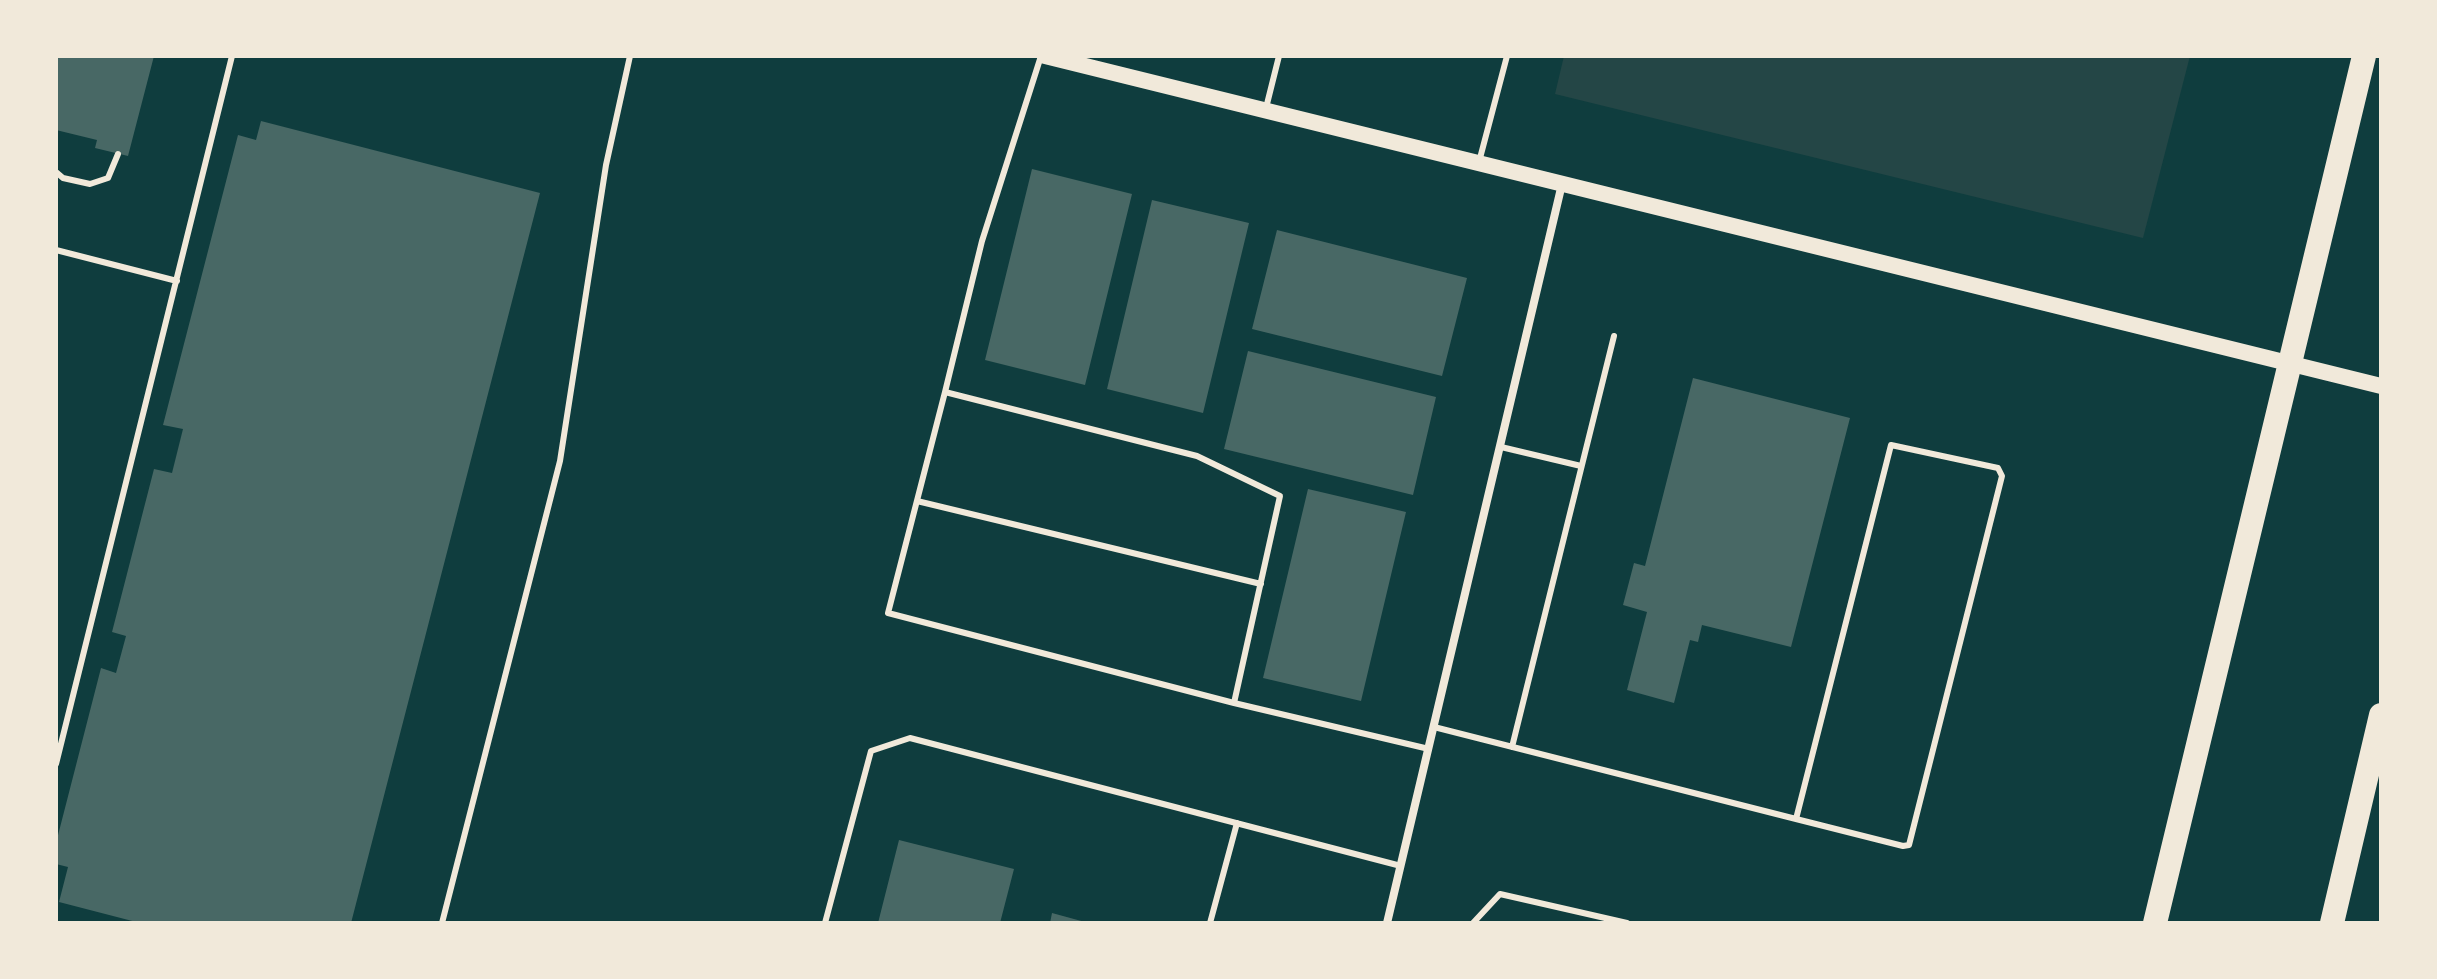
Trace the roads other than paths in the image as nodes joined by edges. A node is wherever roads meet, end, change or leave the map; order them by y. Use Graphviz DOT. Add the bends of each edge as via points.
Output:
graph roads {
  1 [pos="232,56"];
  2 [pos="630,56"];
  3 [pos="1043,56"];
  4 [pos="1279,56"];
  5 [pos="1507,56"];
  6 [pos="2364,56"];
  7 [pos="1266,108"];
  8 [pos="118,154"];
  9 [pos="1479,162"];
  10 [pos="56,172"];
  11 [pos="1562,183"];
  12 [pos="56,250"];
  13 [pos="177,281"];
  14 [pos="1614,336"];
  15 [pos="2381,386"];
  16 [pos="945,392"];
  17 [pos="1501,447"];
  18 [pos="1581,466"];
  19 [pos="917,501"];
  20 [pos="1261,584"];
  21 [pos="1234,703"];
  22 [pos="2381,715"];
  23 [pos="1434,727"];
  24 [pos="1512,747"];
  25 [pos="1429,749"];
  26 [pos="56,764"];
  27 [pos="1796,819"];
  28 [pos="1237,823"];
  29 [pos="1401,866"];
  30 [pos="442,923"];
  31 [pos="825,923"];
  32 [pos="1210,923"];
  33 [pos="1387,923"];
  34 [pos="1473,923"];
  35 [pos="1627,923"];
  36 [pos="2155,923"];
  37 [pos="2332,923"];
  1 -- 13 [label="lane"];
  2 -- 30 [label="lane" via="606,165 560,461"];
  3 -- 7 [label="main road"];
  3 -- 16 [label="lane" via="982,241"];
  4 -- 7 [label="lane"];
  5 -- 9 [label="lane"];
  6 -- 36 [label="highway"];
  7 -- 9 [label="main road"];
  8 -- 10 [label="lane" via="108,178 90,184"];
  9 -- 11 [label="main road"];
  11 -- 15 [label="main road"];
  11 -- 17 [label="street"];
  12 -- 13 [label="lane"];
  13 -- 26 [label="lane"];
  14 -- 18 [label="lane"];
  16 -- 19 [label="lane"];
  16 -- 20 [label="lane" via="1197,456 1280,496"];
  17 -- 18 [label="lane"];
  17 -- 23 [label="street"];
  18 -- 24 [label="lane"];
  19 -- 20 [label="lane"];
  19 -- 21 [label="lane" via="888,613"];
  20 -- 21 [label="lane"];
  21 -- 25 [label="lane"];
  22 -- 37 [label="highway"];
  23 -- 24 [label="lane"];
  23 -- 25 [label="street"];
  24 -- 27 [label="lane"];
  25 -- 29 [label="street"];
  27 -- 27 [label="lane" via="1903,846 1912,842 2002,476 1998,468 1891,445"];
  28 -- 29 [label="lane"];
  28 -- 31 [label="lane" via="910,738 871,751"];
  28 -- 32 [label="lane"];
  29 -- 33 [label="street"];
  34 -- 35 [label="lane" via="1500,894"];
}
